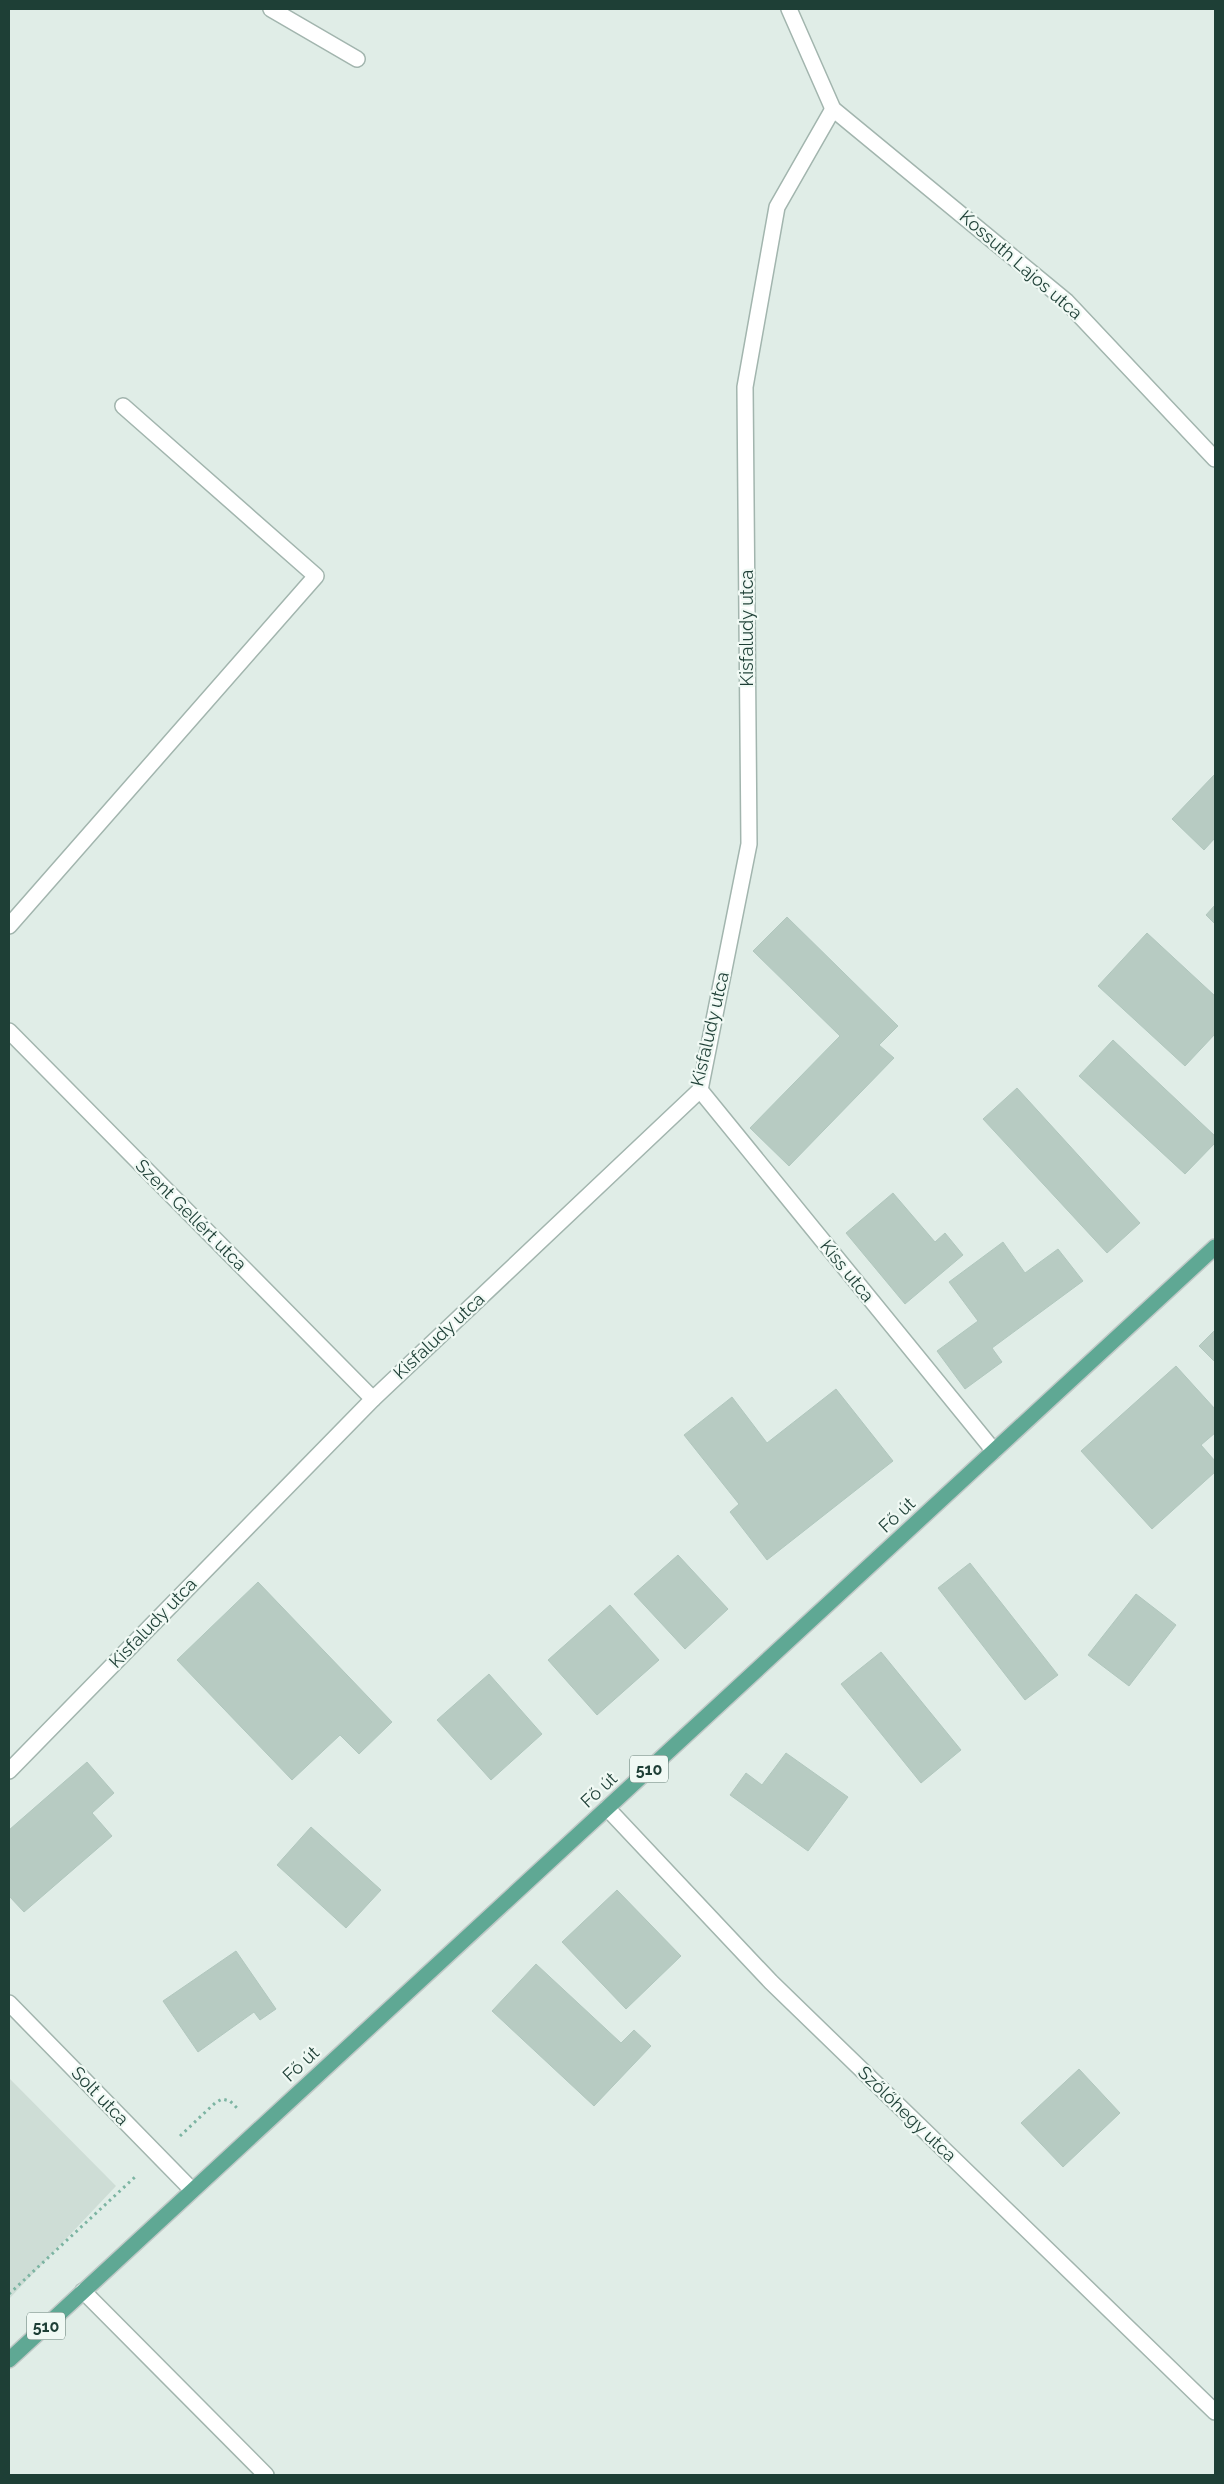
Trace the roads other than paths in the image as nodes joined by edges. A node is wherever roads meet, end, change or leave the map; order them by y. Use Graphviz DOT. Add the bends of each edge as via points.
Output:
graph roads {
  1 [pos="271,9"];
  2 [pos="789,9"];
  3 [pos="357,59"];
  4 [pos="833,109"];
  5 [pos="123,406"];
  6 [pos="1215,458"];
  7 [pos="9,926"];
  8 [pos="9,1031"];
  9 [pos="700,1090"];
  10 [pos="1215,1247"];
  11 [pos="373,1399"];
  12 [pos="994,1451"];
  13 [pos="9,1771"];
  14 [pos="607,1808"];
  15 [pos="9,2003"];
  16 [pos="191,2189"];
  17 [pos="83,2291"];
  18 [pos="9,2360"];
  19 [pos="1215,2412"];
  20 [pos="266,2475"];
  1 -- 3 [label="street"];
  2 -- 4 [label="street"];
  4 -- 6 [label="street, Kossuth Lajos utca" via="1066,301"];
  4 -- 9 [label="street, Kisfaludy utca" via="777,207 745,387 749,844"];
  5 -- 7 [label="street" via="316,576"];
  8 -- 11 [label="street, Szent Gellért utca"];
  9 -- 11 [label="street, Kisfaludy utca"];
  9 -- 12 [label="street, Kiss utca"];
  10 -- 12 [label="main road, Fő út / 510"];
  11 -- 13 [label="street, Kisfaludy utca"];
  12 -- 14 [label="main road, Fő út / 510"];
  14 -- 16 [label="main road, Fő út / 510"];
  14 -- 19 [label="street, Szőlőhegy utca" via="771,1982"];
  15 -- 16 [label="street, Solt utca"];
  16 -- 17 [label="main road, Fő út / 510"];
  17 -- 18 [label="main road, Fő út / 510"];
  17 -- 20 [label="street"];
}
